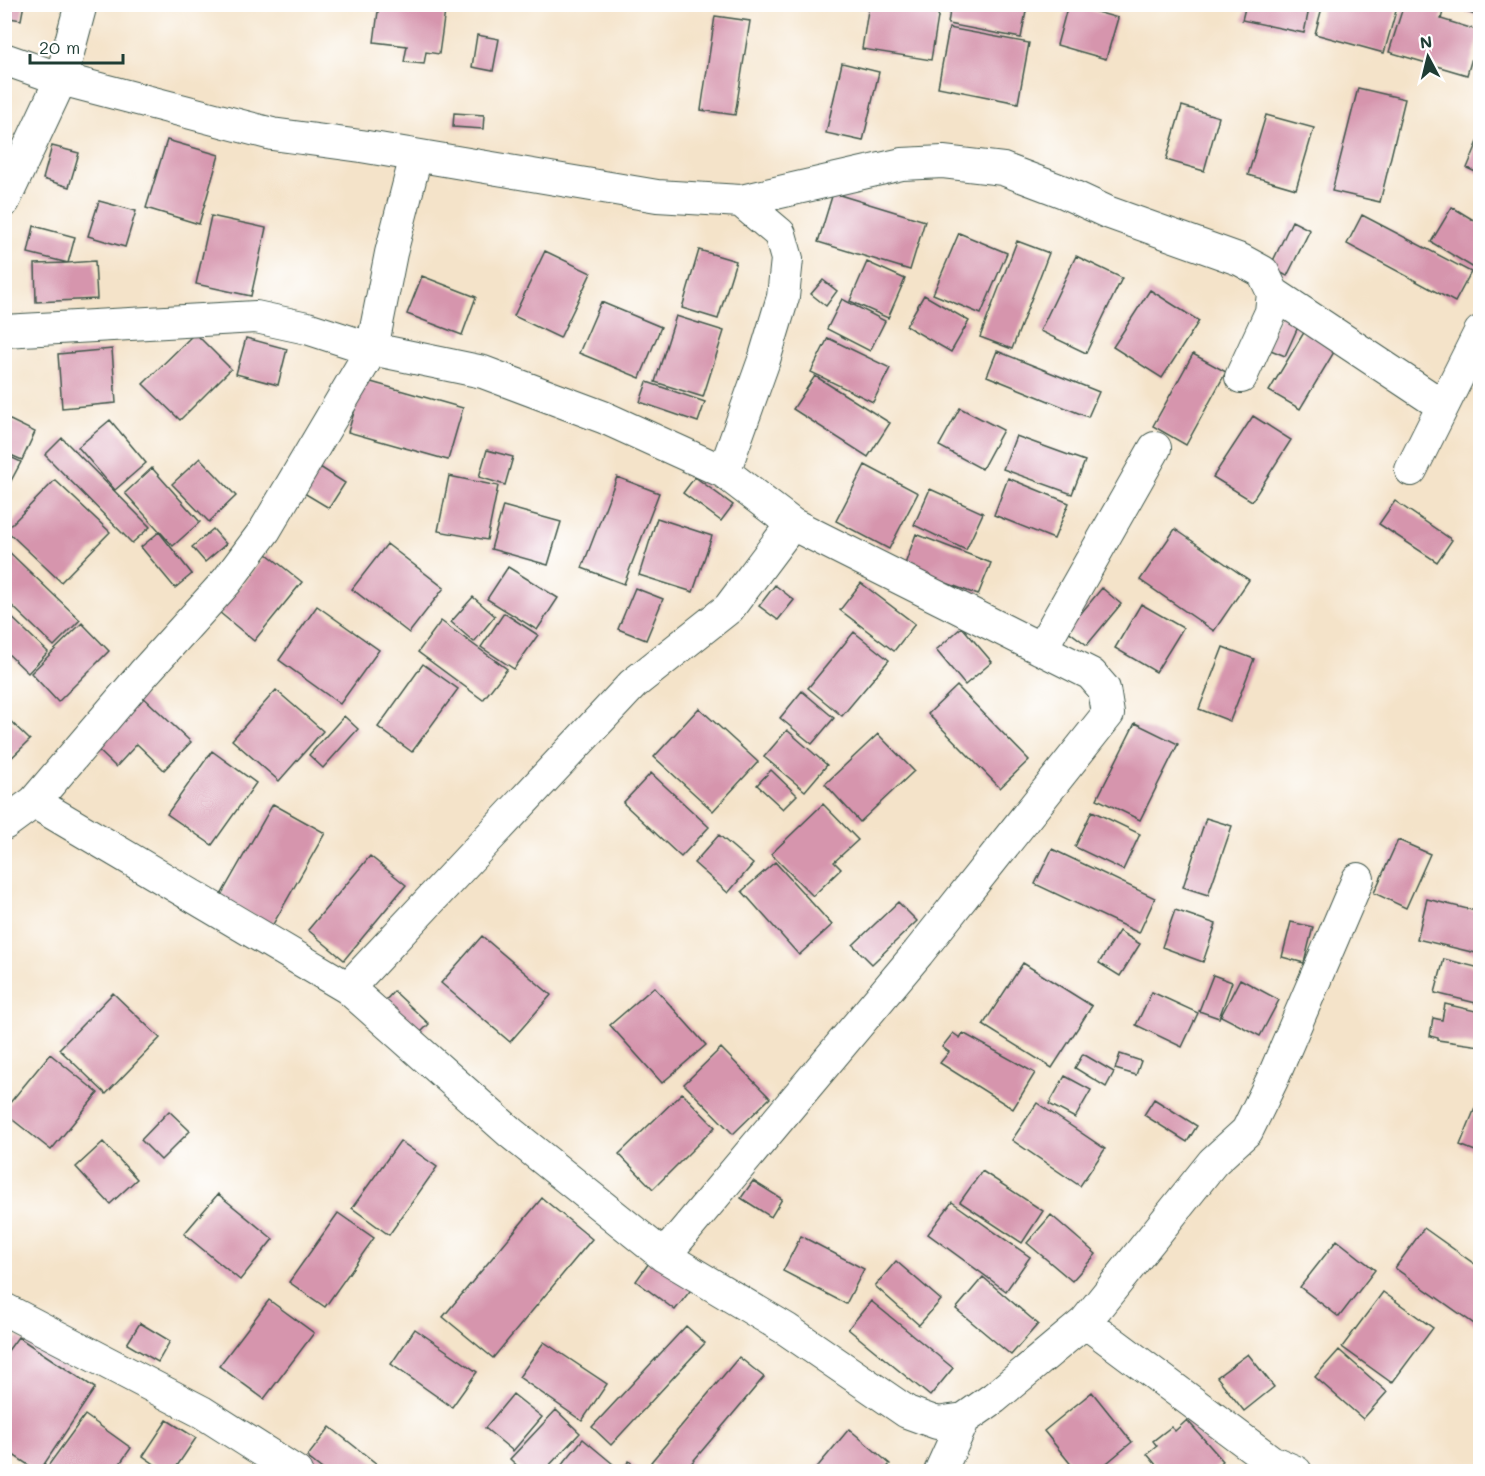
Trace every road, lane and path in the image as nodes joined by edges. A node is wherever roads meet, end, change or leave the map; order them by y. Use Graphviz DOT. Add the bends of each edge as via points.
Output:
graph roads {
  1 [pos="81,4"];
  2 [pos="4,59"];
  3 [pos="61,79"];
  4 [pos="416,156"];
  5 [pos="4,201"];
  6 [pos="741,201"];
  7 [pos="1273,293"];
  8 [pos="4,330"];
  9 [pos="1480,332"];
  10 [pos="372,349"];
  11 [pos="1240,377"];
  12 [pos="1443,406"];
  13 [pos="1155,448"];
  14 [pos="1411,470"];
  15 [pos="724,472"];
  16 [pos="792,524"];
  17 [pos="1041,649"];
  18 [pos="34,802"];
  19 [pos="4,824"];
  20 [pos="1358,879"];
  21 [pos="348,988"];
  22 [pos="664,1256"];
  23 [pos="5,1309"];
  24 [pos="1085,1322"];
  25 [pos="964,1419"];
  26 [pos="296,1472"];
  27 [pos="940,1472"];
  28 [pos="1296,1472"];
  1 -- 3 [label="street"];
  2 -- 3 [label="street"];
  3 -- 4 [label="street" via="272,134"];
  3 -- 5 [label="street"];
  4 -- 6 [label="street" via="657,196"];
  4 -- 10 [label="street"];
  6 -- 7 [label="street" via="902,164 943,162 1003,169 1107,213 1241,260 1263,272"];
  6 -- 15 [label="street" via="780,234 787,259 783,297"];
  7 -- 11 [label="street" via="1271,312"];
  7 -- 12 [label="street"];
  8 -- 10 [label="street" via="256,317"];
  9 -- 12 [label="street"];
  10 -- 15 [label="street" via="483,372 603,417"];
  10 -- 18 [label="street" via="265,530 227,581"];
  12 -- 14 [label="street"];
  13 -- 17 [label="street"];
  15 -- 16 [label="street"];
  16 -- 17 [label="street"];
  16 -- 21 [label="street" via="729,608 633,684"];
  17 -- 22 [label="street" via="1091,674 1104,689 1108,714 918,953"];
  18 -- 19 [label="street"];
  18 -- 21 [label="street"];
  20 -- 24 [label="street" via="1247,1131 1213,1162"];
  21 -- 22 [label="street" via="511,1133"];
  22 -- 25 [label="street" via="786,1329 907,1412 937,1423"];
  23 -- 26 [label="street" via="202,1412"];
  24 -- 25 [label="street"];
  24 -- 28 [label="street" via="1271,1461"];
  25 -- 27 [label="street"];
}
